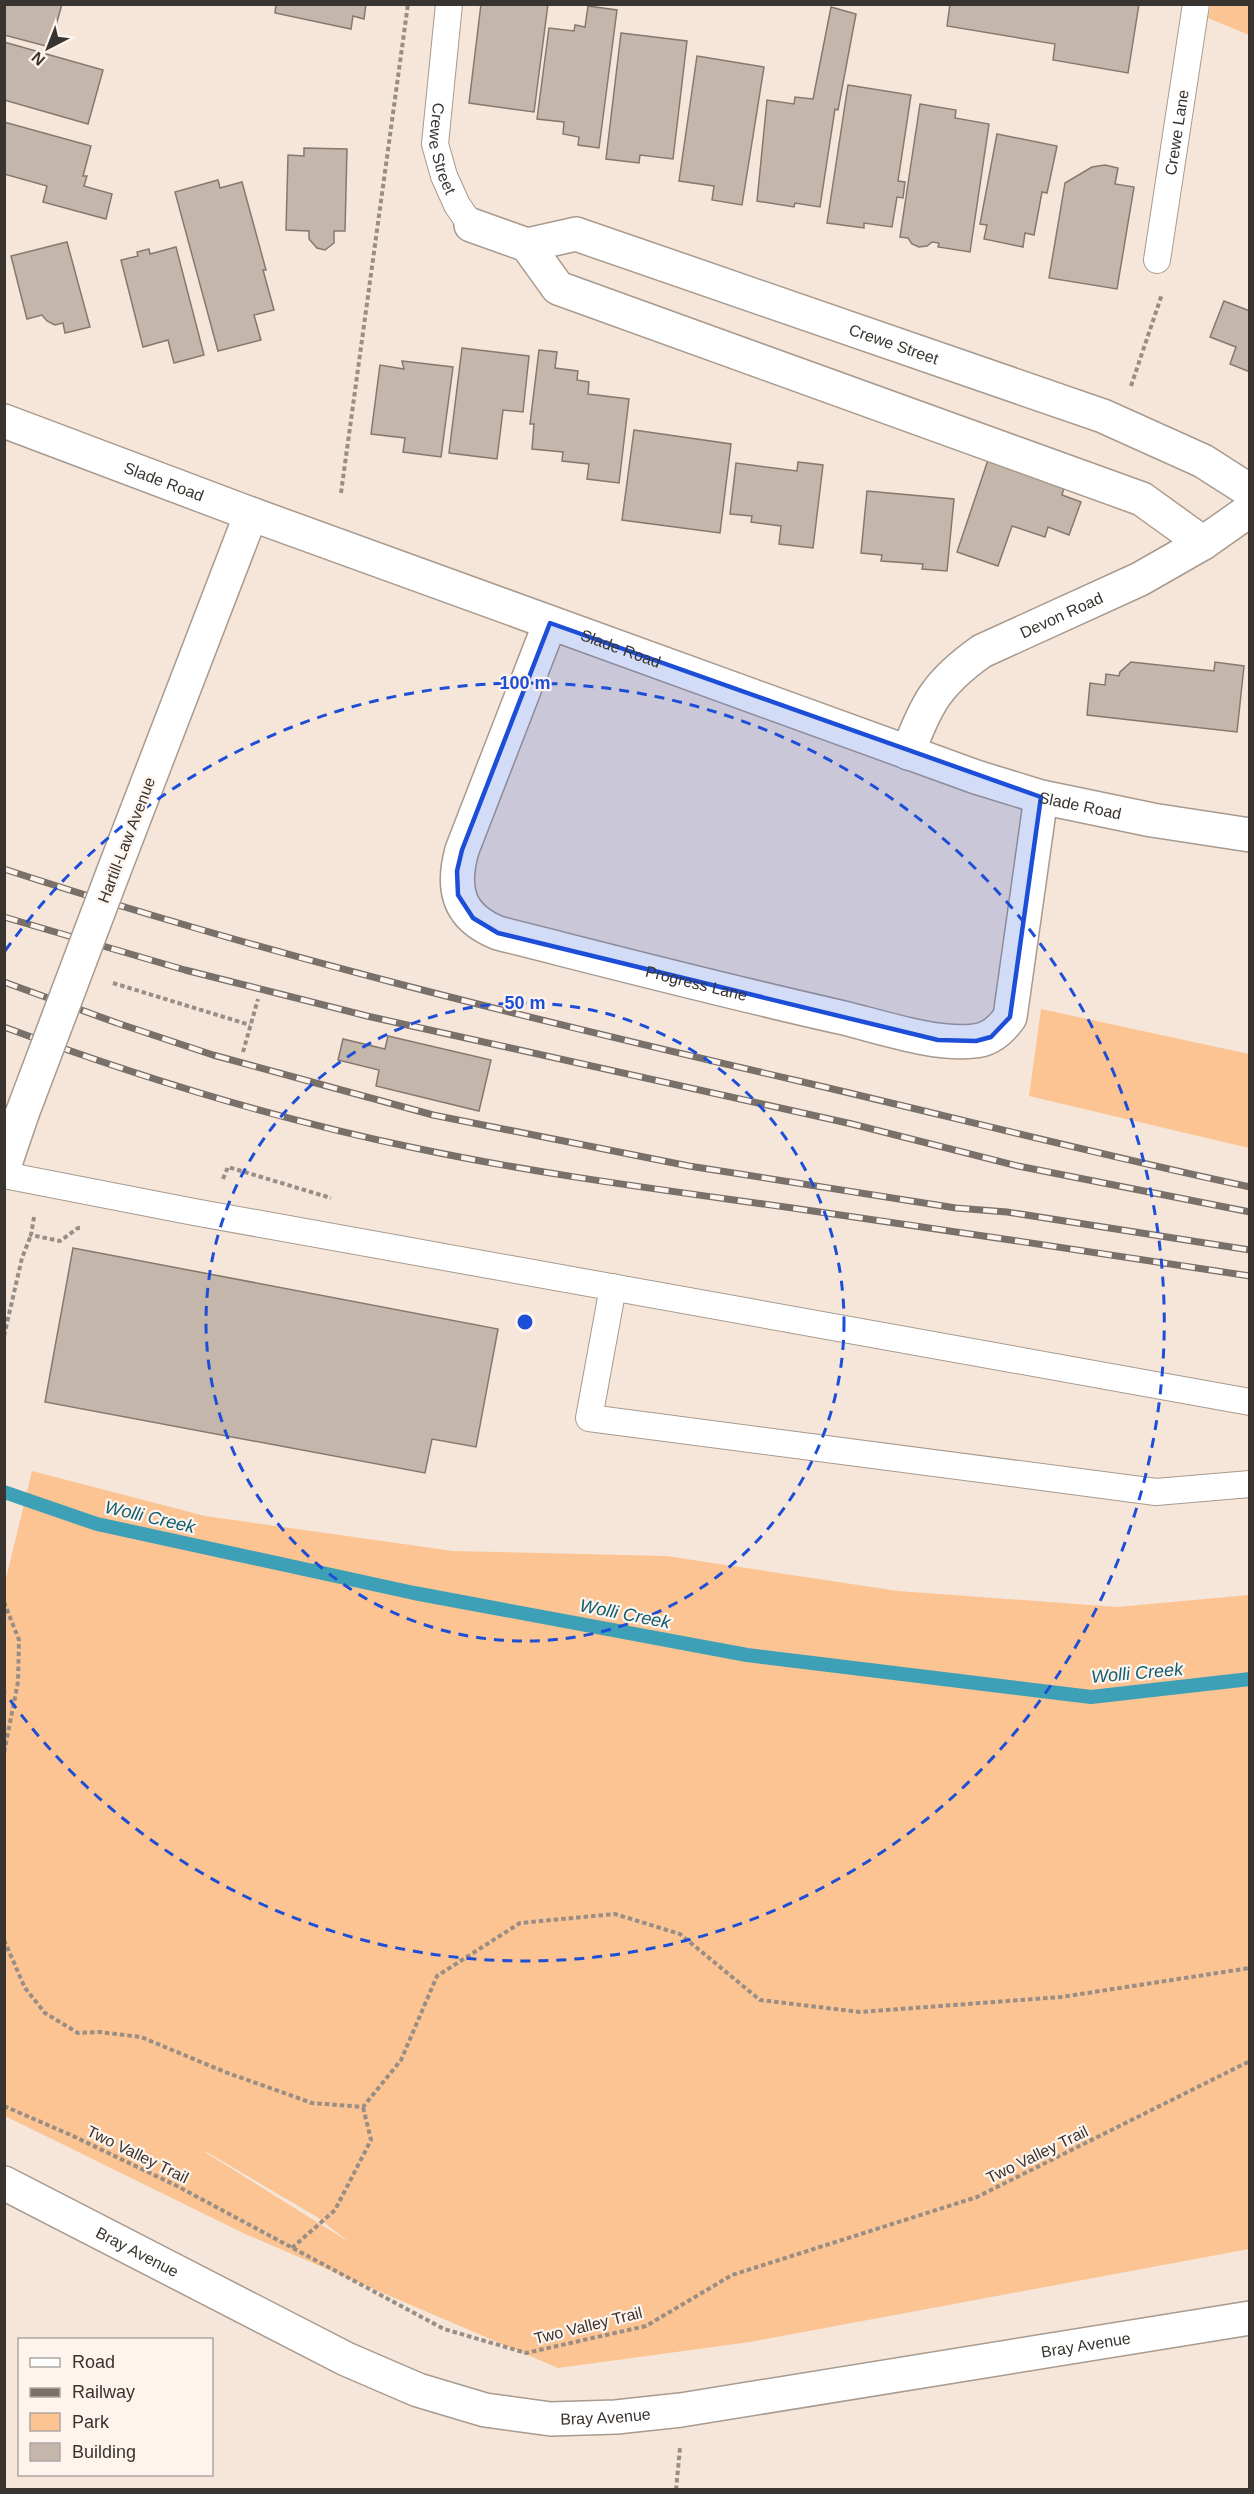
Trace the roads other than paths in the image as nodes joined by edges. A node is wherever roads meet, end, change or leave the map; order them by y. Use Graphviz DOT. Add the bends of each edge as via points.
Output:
graph roads {
  1 [pos="449,4"];
  2 [pos="1196,4"];
  3 [pos="471,225"];
  4 [pos="527,245"];
  5 [pos="1156,260"];
  6 [pos="4,421"];
  7 [pos="1250,491"];
  8 [pos="1250,510"];
  9 [pos="251,514"];
  10 [pos="1203,543"];
  11 [pos="550,623"];
  12 [pos="908,753"];
  13 [pos="1041,797"];
  14 [pos="1250,835"];
  15 [pos="4,1167"];
  16 [pos="4,1174"];
  17 [pos="613,1287"];
  18 [pos="1250,1402"];
  19 [pos="1250,1484"];
  20 [pos="4,2183"];
  21 [pos="1250,2318"];
  1 -- 3 [label="lane, Crewe Street" via="435,144 444,176"];
  2 -- 5 [label="lane, Crewe Lane"];
  3 -- 4 [label="street, Crewe Street"];
  4 -- 7 [label="street, Crewe Street" via="576,234 1103,416 1203,461"];
  4 -- 10 [label="street" via="558,288 1142,499"];
  6 -- 9 [label="street, Slade Road"];
  8 -- 10 [label="street, Devon Road"];
  9 -- 11 [label="street, Slade Road"];
  9 -- 15 [label="street, Hartill-Law Avenue, bridge"];
  10 -- 12 [label="street, Devon Road" via="1140,579 982,651 963,664 931,699"];
  11 -- 12 [label="street, Slade Road"];
  11 -- 13 [label="street, Progress Lane" via="456,871 458,896 465,909 483,927 498,933 938,1040 976,1041 1003,1028 1010,1017"];
  12 -- 13 [label="street, Slade Road"];
  13 -- 14 [label="street, Slade Road"];
  16 -- 17 [label="lane"];
  17 -- 18 [label="lane"];
  17 -- 19 [label="lane" via="589,1418 1156,1492"];
  20 -- 21 [label="street, Bray Avenue" via="346,2359 418,2390 485,2410 551,2419 681,2410"];
}
